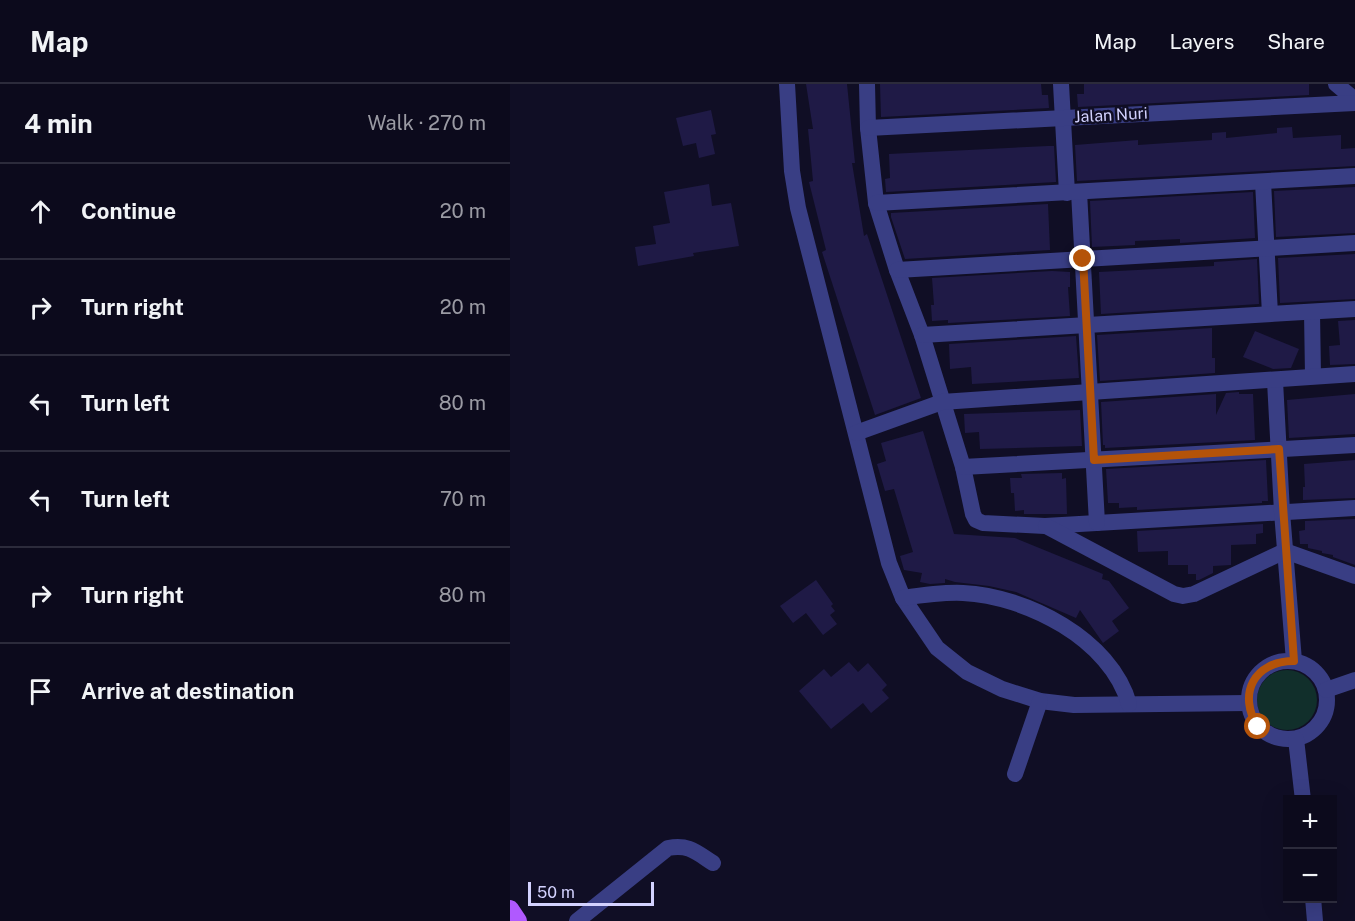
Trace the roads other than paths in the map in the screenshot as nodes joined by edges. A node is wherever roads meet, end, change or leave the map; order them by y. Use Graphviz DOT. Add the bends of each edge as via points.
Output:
graph roads {
  1 [pos="787,84"];
  2 [pos="867,84"];
  3 [pos="1061,84"];
  4 [pos="1336,84"];
  5 [pos="1355,101"];
  6 [pos="1063,117"];
  7 [pos="868,128"];
  8 [pos="1355,176"];
  9 [pos="1263,182"];
  10 [pos="1073,192"];
  11 [pos="876,203"];
  12 [pos="1355,243"];
  13 [pos="1266,248"];
  14 [pos="1083,259"];
  15 [pos="897,270"];
  16 [pos="1355,309"];
  17 [pos="1312,312"];
  18 [pos="1270,314"];
  19 [pos="1087,325"];
  20 [pos="922,335"];
  21 [pos="1355,374"];
  22 [pos="1313,376"];
  23 [pos="1275,381"];
  24 [pos="1090,392"];
  25 [pos="942,402"];
  26 [pos="856,433"];
  27 [pos="1355,445"];
  28 [pos="1279,449"];
  29 [pos="1094,460"];
  30 [pos="963,467"];
  31 [pos="1355,508"];
  32 [pos="1282,512"];
  33 [pos="1097,523"];
  34 [pos="1046,526"];
  35 [pos="1285,550"];
  36 [pos="1355,576"];
  37 [pos="903,598"];
  38 [pos="1294,661"];
  39 [pos="1355,680"];
  40 [pos="1326,690"];
  41 [pos="1040,701"];
  42 [pos="1248,703"];
  43 [pos="1130,704"];
  44 [pos="1296,739"];
  45 [pos="1016,774"];
  46 [pos="1302,795"];
  47 [pos="713,863"];
  48 [pos="1313,903"];
  49 [pos="510,909"];
  50 [pos="518,921"];
  51 [pos="577,921"];
  52 [pos="1315,921"];
  1 -- 26 [label="street" via="798,208"];
  2 -- 7 [label="street"];
  3 -- 6 [label="street"];
  4 -- 5 [label="street"];
  5 -- 6 [label="street, Jalan Nuri"];
  6 -- 7 [label="street, Jalan Nuri"];
  6 -- 10 [label="street"];
  7 -- 11 [label="street"];
  8 -- 9 [label="street"];
  9 -- 10 [label="street"];
  9 -- 13 [label="street"];
  10 -- 11 [label="street"];
  10 -- 14 [label="street"];
  11 -- 15 [label="street"];
  12 -- 13 [label="street"];
  13 -- 14 [label="street"];
  13 -- 18 [label="street"];
  14 -- 15 [label="street"];
  14 -- 19 [label="street"];
  15 -- 20 [label="street"];
  16 -- 17 [label="street"];
  17 -- 18 [label="street"];
  17 -- 22 [label="street"];
  18 -- 19 [label="street"];
  19 -- 20 [label="street"];
  19 -- 24 [label="street"];
  20 -- 25 [label="street"];
  21 -- 22 [label="street"];
  22 -- 23 [label="street"];
  23 -- 24 [label="street"];
  23 -- 28 [label="street"];
  24 -- 25 [label="street"];
  24 -- 29 [label="street"];
  25 -- 26 [label="street"];
  25 -- 30 [label="street"];
  26 -- 37 [label="street"];
  27 -- 28 [label="street"];
  28 -- 29 [label="street"];
  28 -- 32 [label="street"];
  29 -- 30 [label="street"];
  29 -- 33 [label="street"];
  30 -- 34 [label="street" via="976,520"];
  31 -- 32 [label="street"];
  32 -- 33 [label="street"];
  32 -- 35 [label="street"];
  33 -- 34 [label="street"];
  34 -- 35 [label="street" via="1183,596"];
  35 -- 36 [label="street"];
  35 -- 38 [label="street"];
  37 -- 41 [label="street" via="937,648 967,672"];
  37 -- 43 [label="street" via="964,593 1017,603 1039,612 1087,643 1125,688"];
  38 -- 40 [label="street" via="1314,671"];
  38 -- 42 [label="street" via="1282,661 1261,671 1253,680"];
  39 -- 40 [label="street"];
  40 -- 44 [label="street" via="1325,714 1318,726"];
  41 -- 43 [label="street"];
  41 -- 45 [label="street"];
  42 -- 43 [label="street"];
  42 -- 44 [label="street" via="1251,716 1269,735 1282,740"];
  44 -- 46 [label="street"];
  47 -- 51 [label="street" via="690,848 668,848"];
  48 -- 52 [label="street"];
  49 -- 50 [label="main road"];
}
